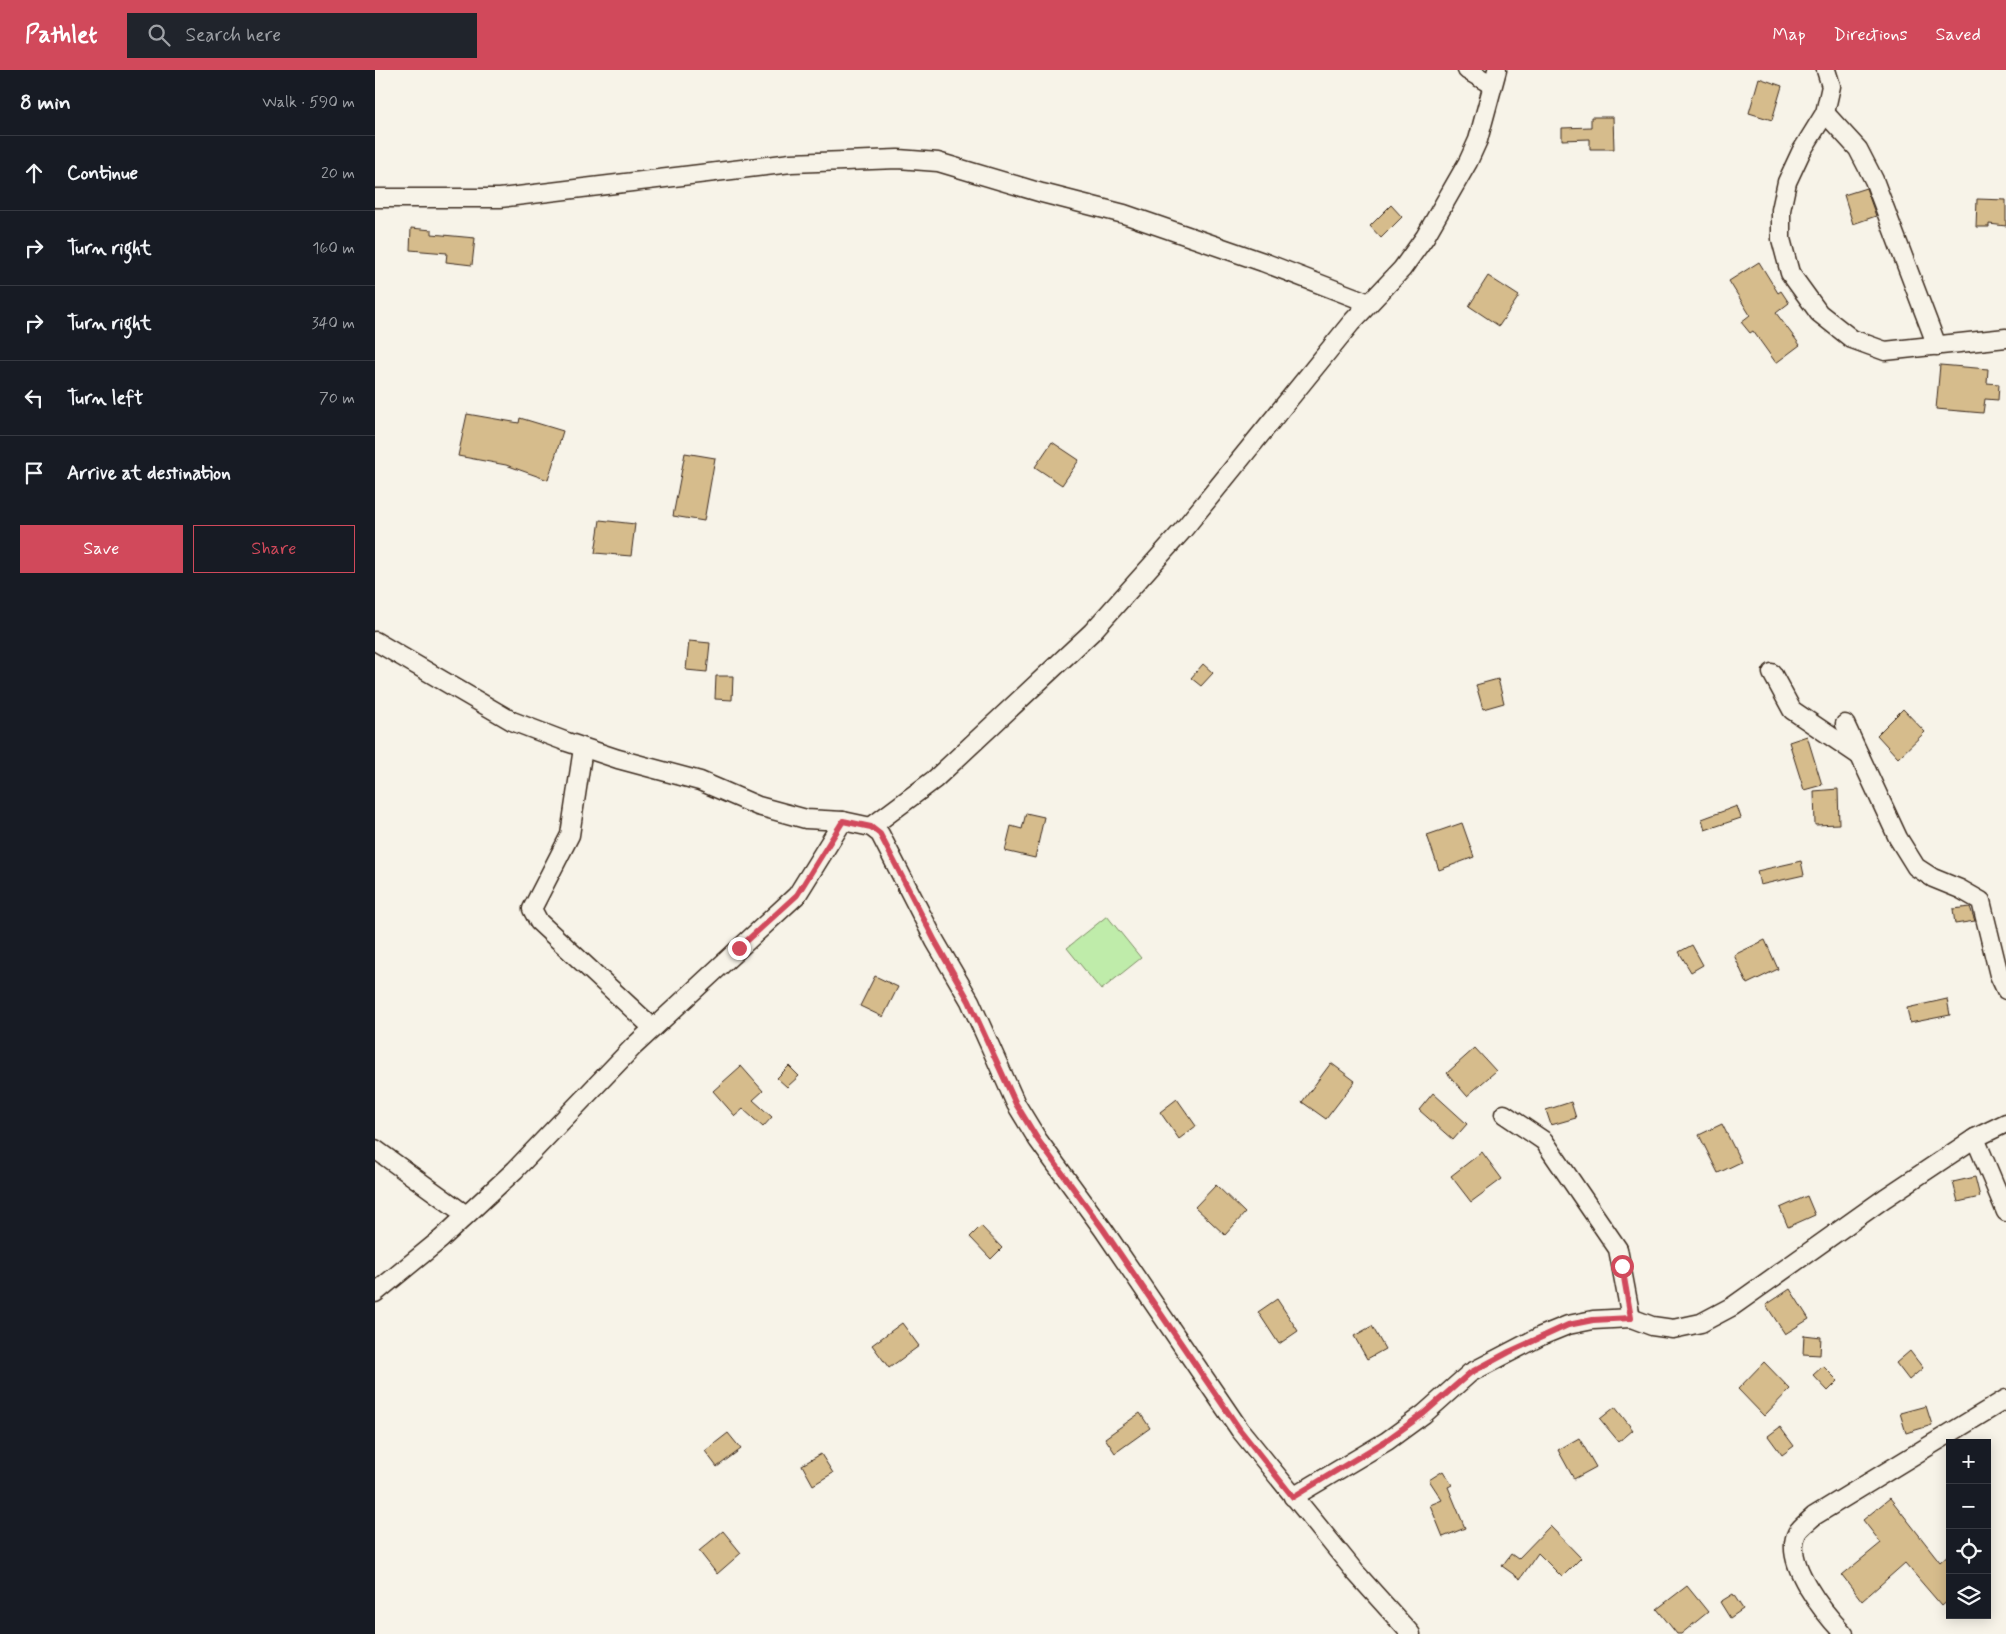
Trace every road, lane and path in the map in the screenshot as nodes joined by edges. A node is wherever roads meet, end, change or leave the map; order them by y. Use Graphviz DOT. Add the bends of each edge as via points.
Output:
graph roads {
  1 [pos="1467,70"];
  2 [pos="1826,70"];
  3 [pos="1494,78"];
  4 [pos="1825,113"];
  5 [pos="375,198"];
  6 [pos="1369,303"];
  7 [pos="2006,338"];
  8 [pos="1937,346"];
  9 [pos="375,642"];
  10 [pos="1771,673"];
  11 [pos="1845,724"];
  12 [pos="583,748"];
  13 [pos="1860,757"];
  14 [pos="843,821"];
  15 [pos="871,827"];
  16 [pos="2006,990"];
  17 [pos="653,1028"];
  18 [pos="1504,1114"];
  19 [pos="2006,1123"];
  20 [pos="1975,1138"];
  21 [pos="375,1149"];
  22 [pos="2006,1212"];
  23 [pos="466,1215"];
  24 [pos="375,1292"];
  25 [pos="1631,1318"];
  26 [pos="2006,1399"];
  27 [pos="1293,1497"];
  28 [pos="1411,1634"];
  29 [pos="1844,1634"];
  1 -- 3 [label="street"];
  2 -- 4 [label="street" via="1831,86"];
  3 -- 6 [label="street" via="1478,140 1452,191 1402,269"];
  4 -- 8 [label="street" via="1858,149 1874,180"];
  4 -- 8 [label="street" via="1787,182 1781,210 1781,239 1790,273 1819,313 1852,340 1885,351"];
  5 -- 6 [label="street" via="500,198 791,163 897,159 938,162 1124,214"];
  6 -- 15 [label="street" via="1183,530 1092,632 935,779"];
  7 -- 8 [label="street"];
  9 -- 12 [label="street" via="512,720"];
  10 -- 13 [label="street" via="1792,710"];
  11 -- 13 [label="street"];
  12 -- 14 [label="street" via="700,781 758,806 806,819"];
  12 -- 17 [label="street" via="569,835 532,909 539,922"];
  13 -- 16 [label="street" via="1898,838 1917,866 1933,878 1981,901 1999,975"];
  14 -- 15 [label="street"];
  14 -- 17 [label="street" via="797,895"];
  15 -- 27 [label="street" via="880,834 969,1001 1016,1104 1033,1133 1103,1229 1240,1430"];
  17 -- 23 [label="street" via="515,1170"];
  18 -- 25 [label="street" via="1544,1141 1618,1249"];
  19 -- 20 [label="street"];
  20 -- 22 [label="street"];
  20 -- 25 [label="street" via="1733,1306 1701,1323 1673,1329"];
  21 -- 23 [label="street"];
  23 -- 24 [label="street"];
  25 -- 27 [label="street" via="1568,1325 1509,1352 1470,1373 1387,1440"];
  26 -- 29 [label="street" via="1813,1516 1797,1533 1793,1554 1801,1575"];
  27 -- 28 [label="street"];
}
